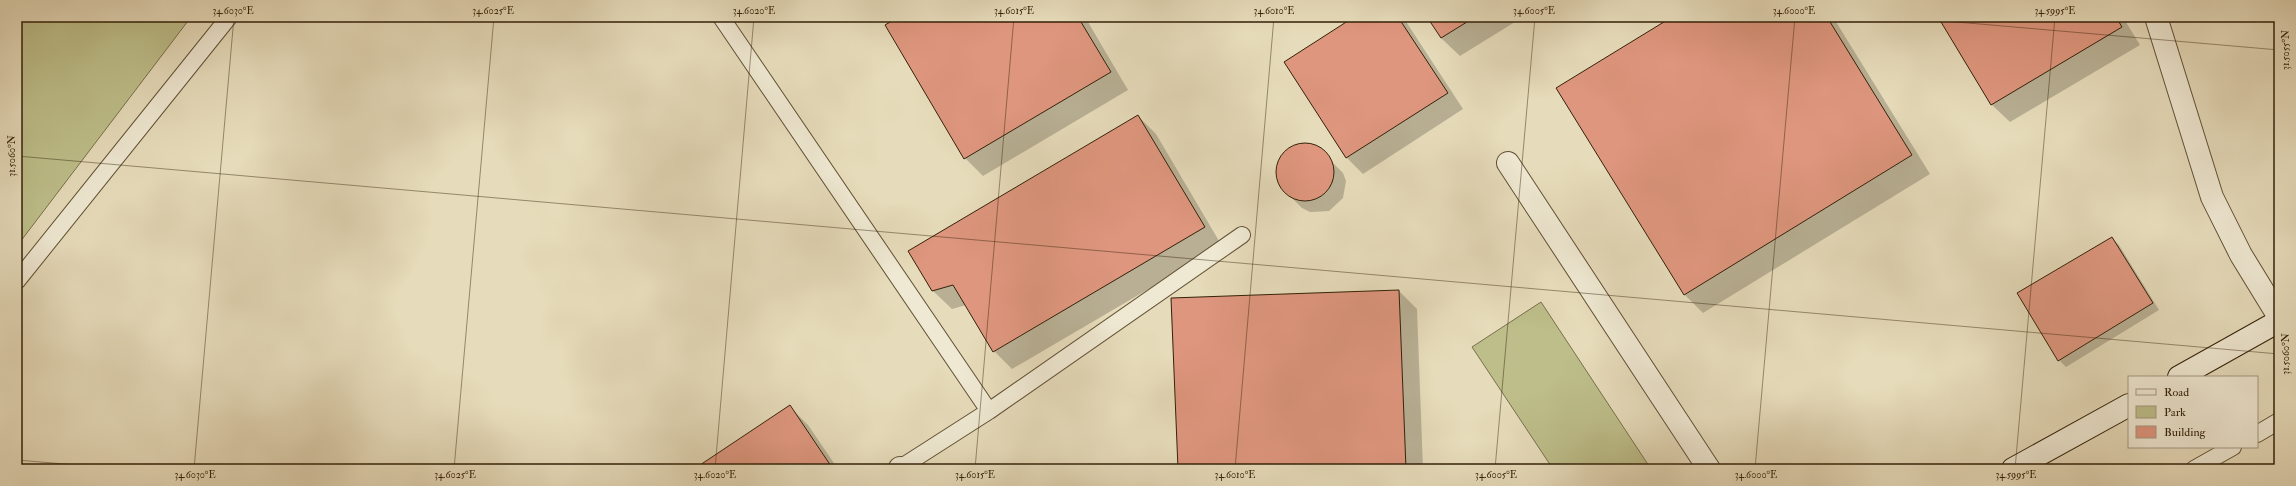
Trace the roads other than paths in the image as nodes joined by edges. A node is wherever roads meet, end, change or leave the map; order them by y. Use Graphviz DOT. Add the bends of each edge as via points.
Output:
graph roads {
  1 [pos="229,17"];
  2 [pos="721,17"];
  3 [pos="2156,17"];
  4 [pos="1508,163"];
  5 [pos="1242,235"];
  6 [pos="17,281"];
  7 [pos="2279,317"];
  8 [pos="2279,321"];
  9 [pos="2181,376"];
  10 [pos="2128,406"];
  11 [pos="989,410"];
  12 [pos="2279,422"];
  13 [pos="2258,433"];
  14 [pos="2231,448"];
  15 [pos="901,468"];
  16 [pos="1709,469"];
  17 [pos="2013,469"];
  18 [pos="2194,469"];
  1 -- 6 [label="lane"];
  2 -- 11 [label="lane"];
  3 -- 7 [label="street" via="2212,197 2241,255"];
  4 -- 16 [label="street"];
  5 -- 11 [label="lane"];
  8 -- 9 [label="street"];
  10 -- 17 [label="street"];
  11 -- 15 [label="lane"];
  12 -- 13 [label="lane"];
  14 -- 18 [label="lane"];
}
